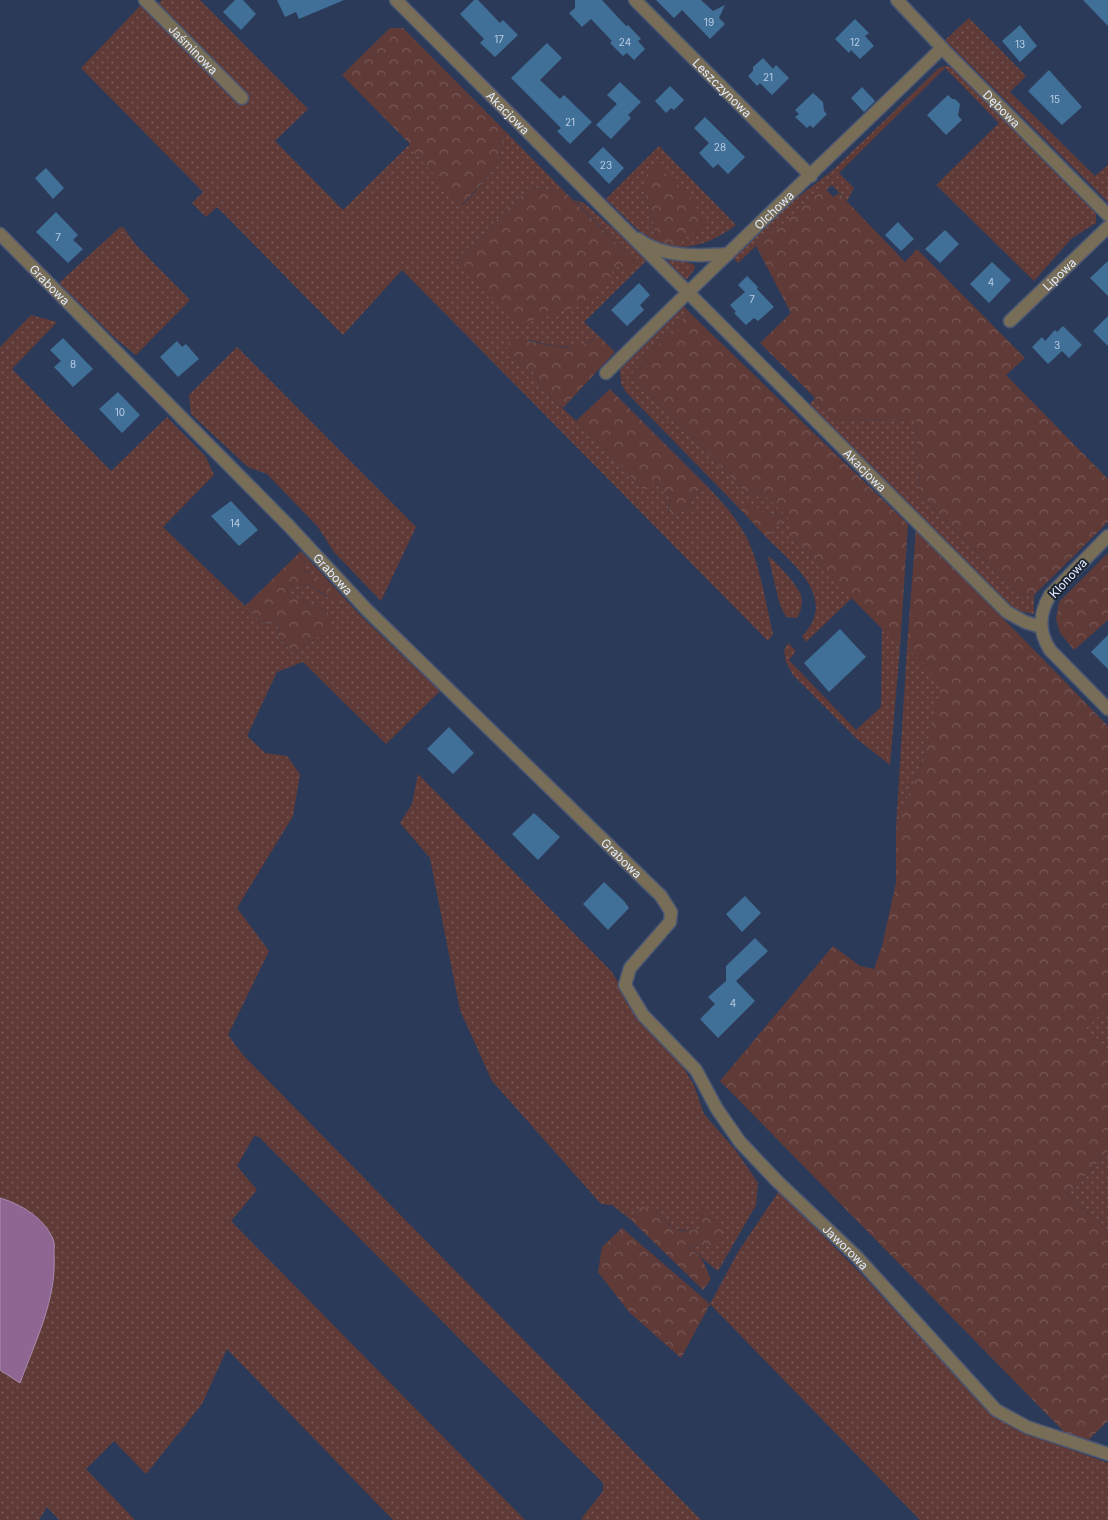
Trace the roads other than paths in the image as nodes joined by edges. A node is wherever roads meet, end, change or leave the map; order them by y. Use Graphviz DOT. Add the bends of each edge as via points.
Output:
graph roads {
  1 [pos="145,0"];
  2 [pos="396,0"];
  3 [pos="635,0"];
  4 [pos="897,0"];
  5 [pos="942,48"];
  6 [pos="242,98"];
  7 [pos="811,176"];
  8 [pos="1108,215"];
  9 [pos="620,226"];
  10 [pos="1108,227"];
  11 [pos="0,234"];
  12 [pos="728,254"];
  13 [pos="687,292"];
  14 [pos="1010,321"];
  15 [pos="606,373"];
  16 [pos="1108,536"];
  17 [pos="1041,627"];
  18 [pos="1108,709"];
  19 [pos="625,985"];
  20 [pos="1108,1454"];
  1 -- 6 [label="street, Jaśminowa"];
  2 -- 9 [label="street, Akacjowa"];
  3 -- 7 [label="street, Leszczynowa"];
  4 -- 5 [label="street, Dębowa"];
  5 -- 7 [label="street, Olchowa"];
  5 -- 8 [label="street, Dębowa"];
  7 -- 12 [label="street, Olchowa"];
  9 -- 12 [label="street, Akacjowa" via="644,244 666,251 687,256"];
  9 -- 13 [label="street, Akacjowa"];
  10 -- 14 [label="street, Lipowa"];
  11 -- 19 [label="street, Grabowa" via="289,526 367,610 661,896 670,912 670,922 630,968"];
  12 -- 13 [label="street, Olchowa"];
  13 -- 15 [label="street, Olchowa"];
  13 -- 17 [label="street, Akacjowa" via="1007,612"];
  16 -- 17 [label="street, Klonowa" via="1050,595 1044,607"];
  17 -- 18 [label="street" via="1050,650"];
  19 -- 20 [label="street, Jaworowa" via="643,1015 696,1070 740,1142 857,1256 996,1410 1027,1427"];
}
